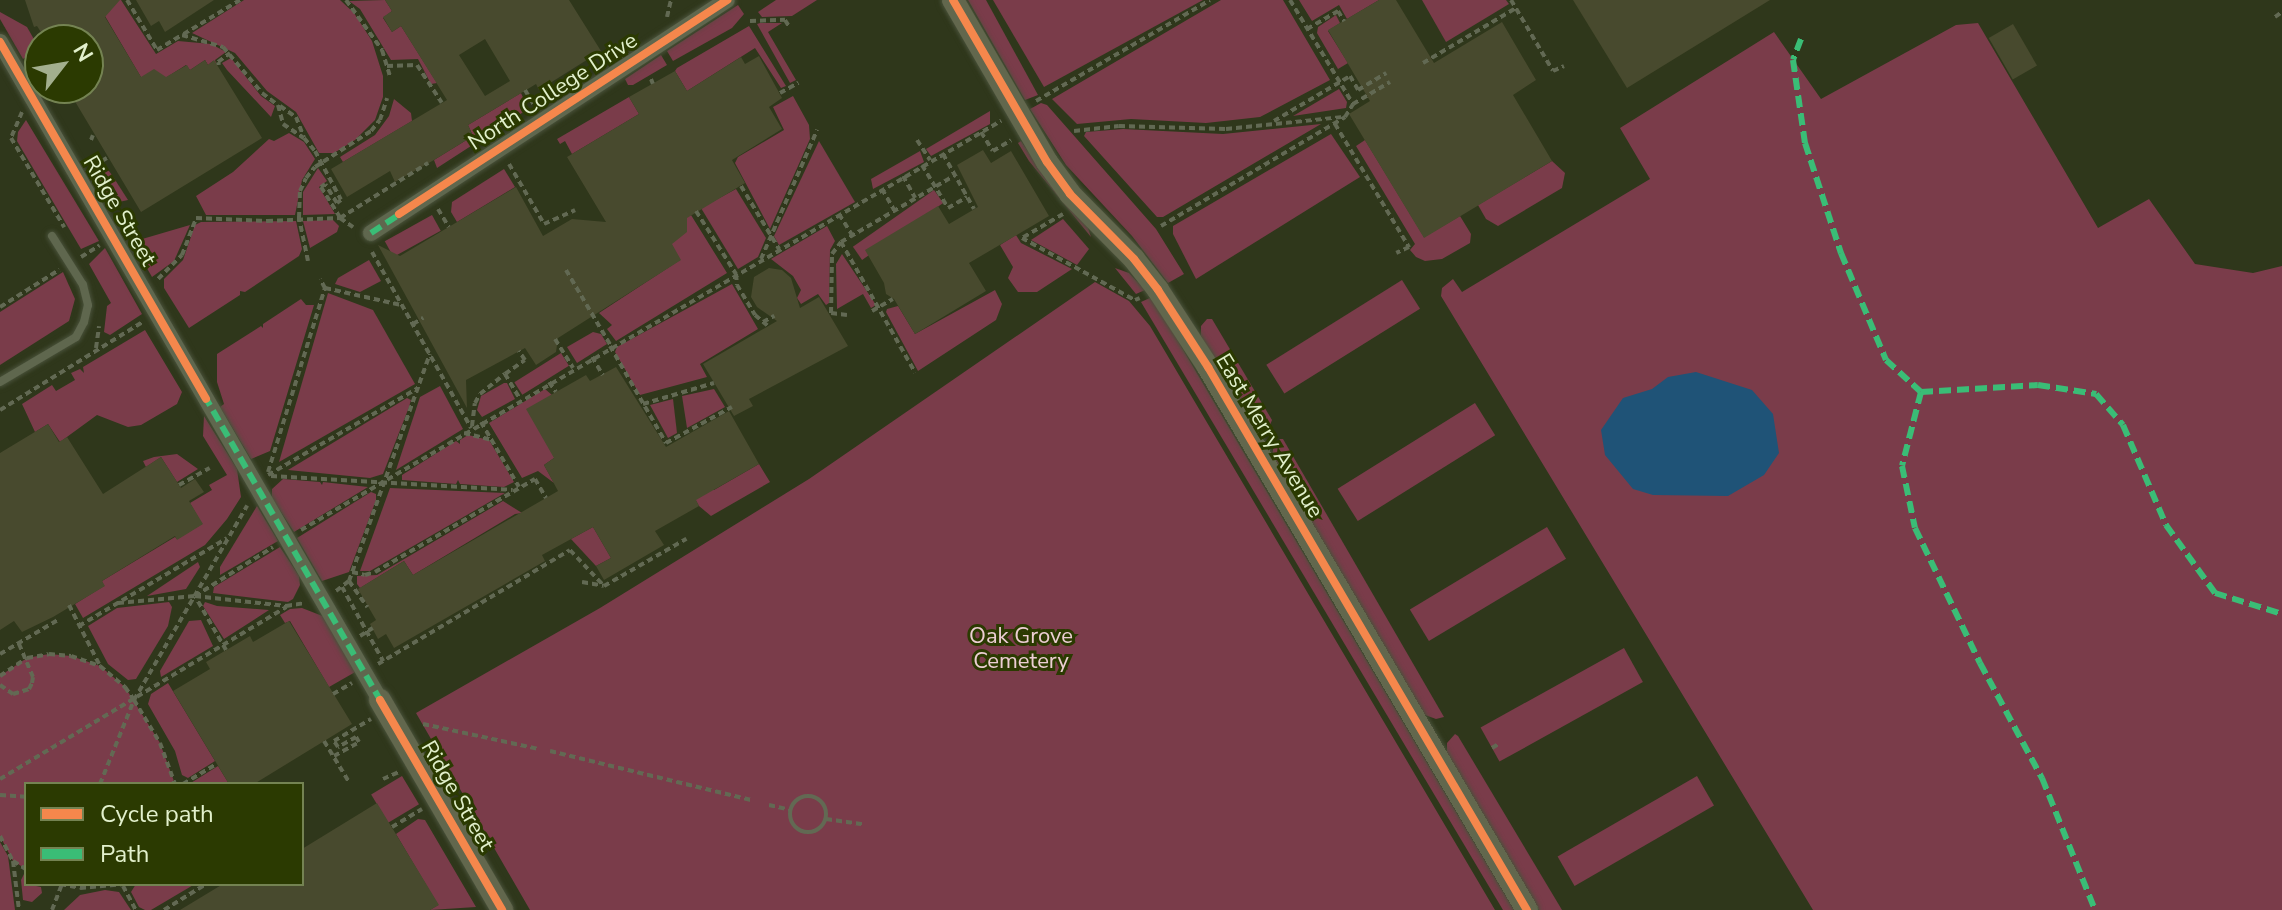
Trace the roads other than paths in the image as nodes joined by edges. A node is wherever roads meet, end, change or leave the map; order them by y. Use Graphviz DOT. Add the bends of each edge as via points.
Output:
graph roads {
  1 [pos="693,0"];
  2 [pos="727,0"];
  3 [pos="953,0"];
  4 [pos="702,16"];
  5 [pos="0,42"];
  6 [pos="371,233"];
  7 [pos="52,236"];
  8 [pos="0,382"];
  9 [pos="376,709"];
  10 [pos="502,910"];
  11 [pos="1527,910"];
  1 -- 4 [label="street"];
  2 -- 4 [label="street, North College Drive"];
  3 -- 11 [label="street, East Merry Avenue" via="1047,162 1070,194 1134,259 1200,355"];
  4 -- 6 [label="street, North College Drive"];
  5 -- 9 [label="street, Ridge Street" via="206,399 262,482 287,538 366,675"];
  7 -- 8 [label="lane" via="83,285 88,305 84,322 76,337"];
  9 -- 10 [label="street, Ridge Street"];
}
